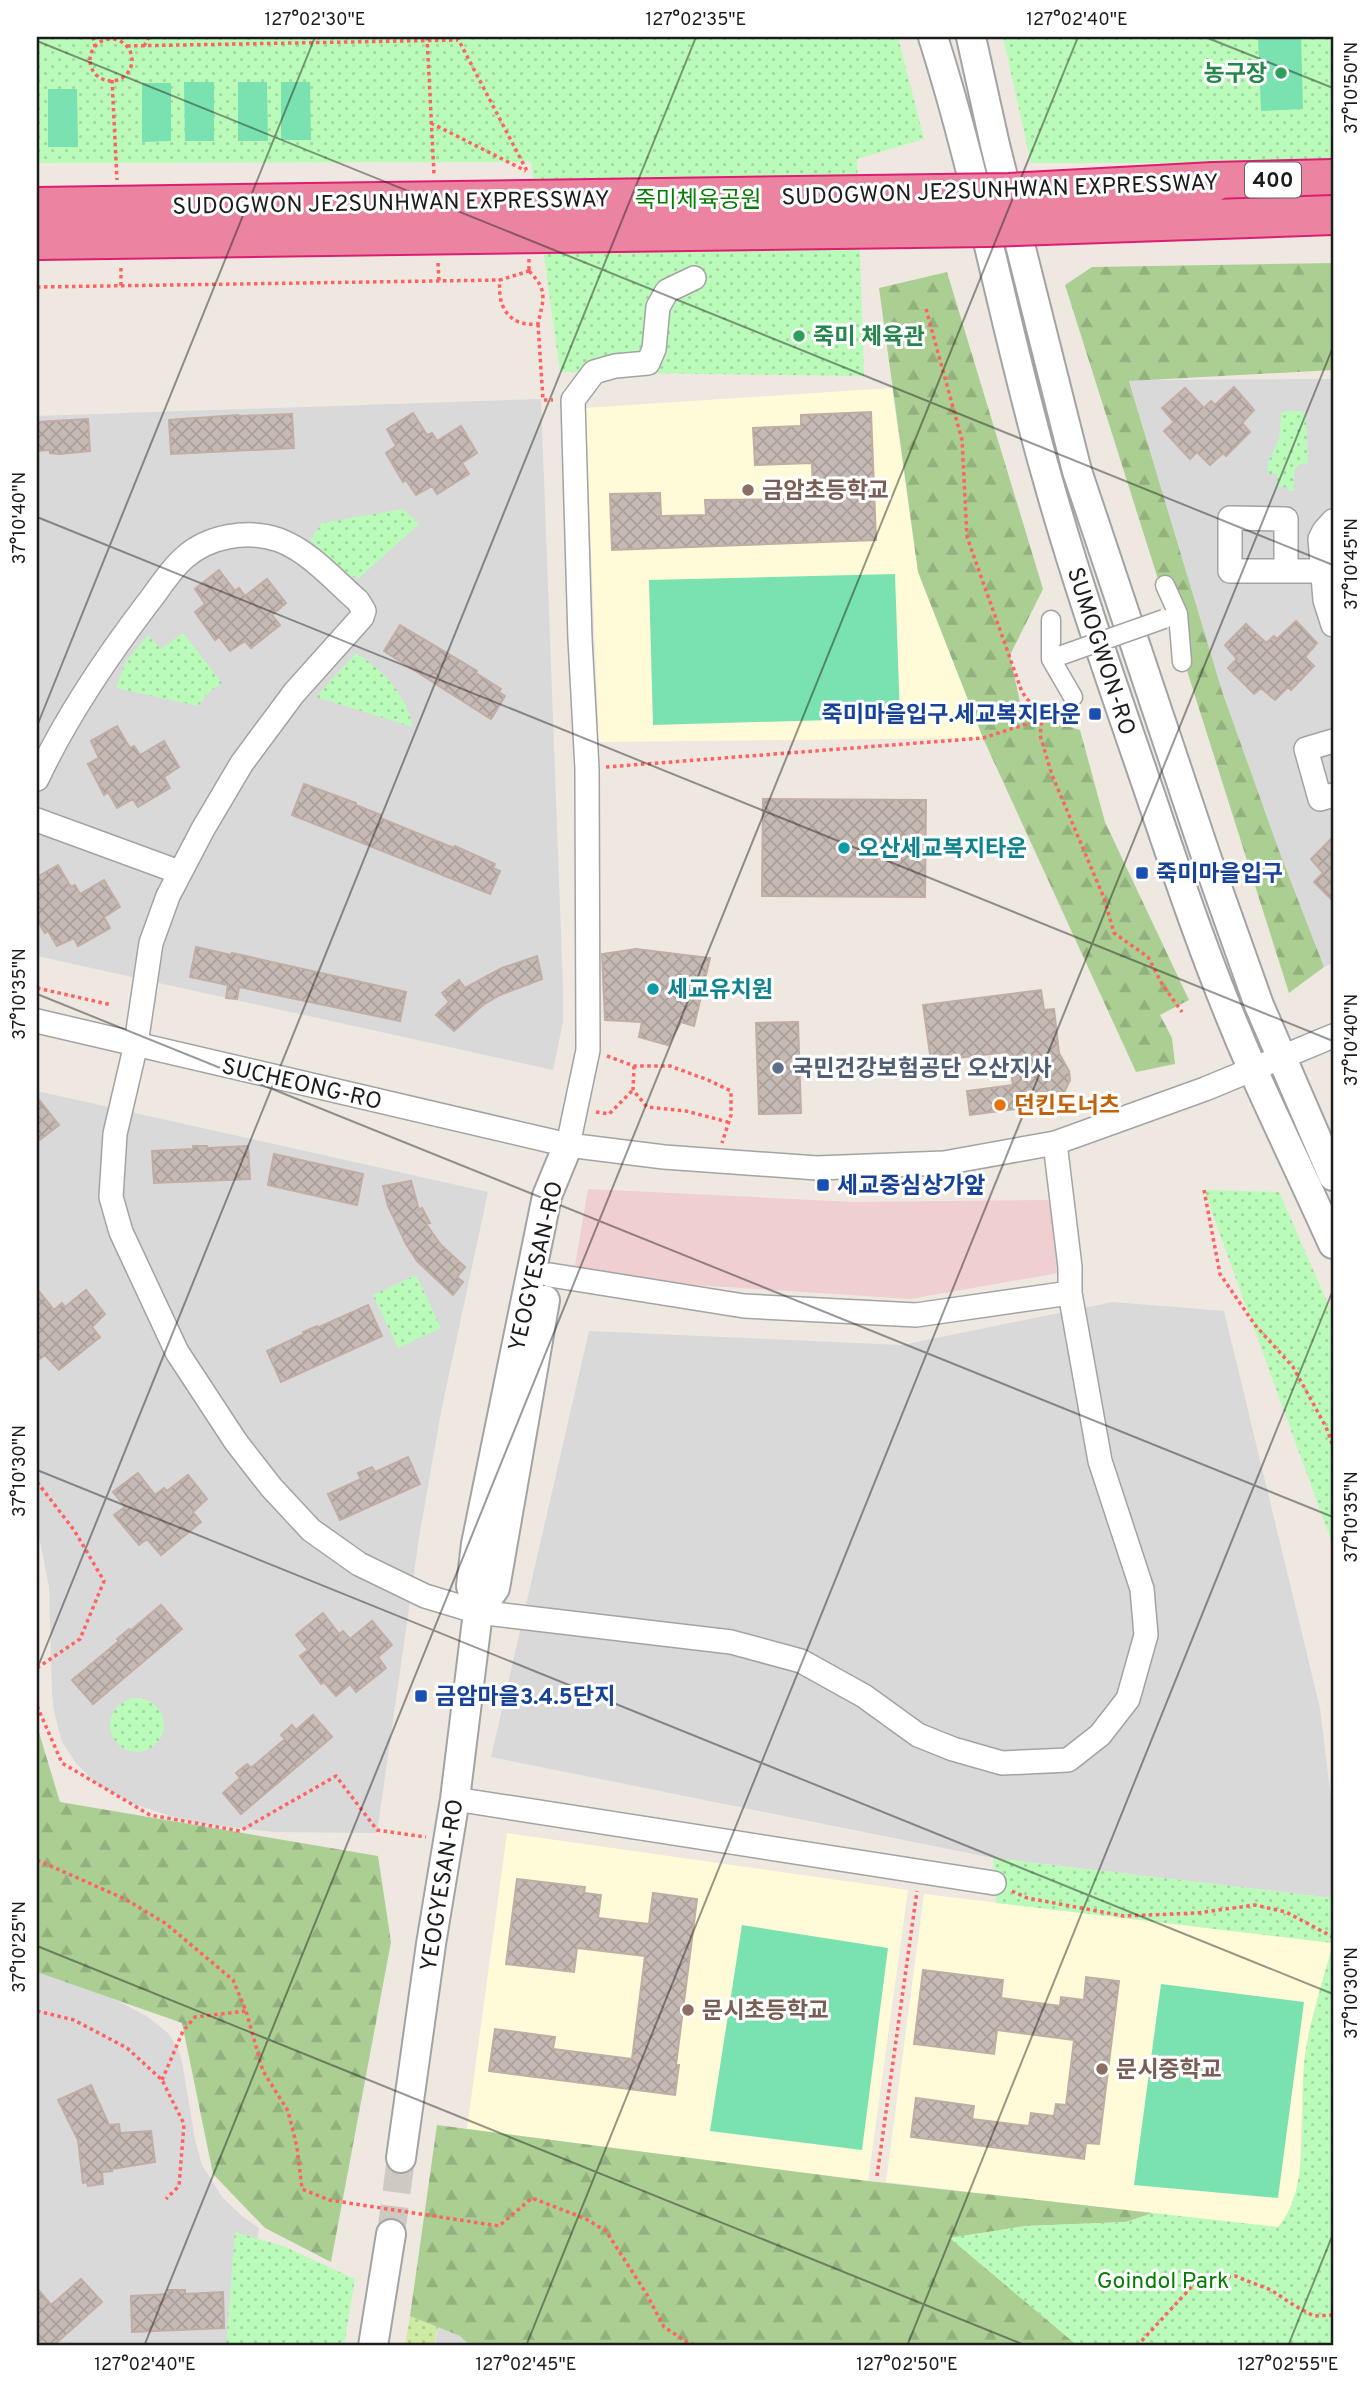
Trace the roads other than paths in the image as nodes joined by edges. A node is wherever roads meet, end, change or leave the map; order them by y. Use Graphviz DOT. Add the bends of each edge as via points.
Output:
graph roads {
  1 [pos="933,37"];
  2 [pos="971,37"];
  3 [pos="1333,179"];
  4 [pos="37,207"];
  5 [pos="1333,215"];
  6 [pos="37,240"];
  7 [pos="694,278"];
  8 [pos="1333,521"];
  9 [pos="1286,571"];
  10 [pos="1321,571"];
  11 [pos="1165,585"];
  12 [pos="1171,616"];
  13 [pos="1051,620"];
  14 [pos="1333,625"];
  15 [pos="1056,657"];
  16 [pos="1182,662"];
  17 [pos="1073,696"];
  18 [pos="1333,741"];
  19 [pos="37,779"];
  20 [pos="1333,795"];
  21 [pos="37,820"];
  22 [pos="178,872"];
  23 [pos="37,1021"];
  24 [pos="1333,1035"];
  25 [pos="136,1044"];
  26 [pos="1281,1056"];
  27 [pos="1252,1068"];
  28 [pos="1055,1143"];
  29 [pos="568,1145"];
  30 [pos="1333,1176"];
  31 [pos="1333,1244"];
  32 [pos="550,1275"];
  33 [pos="1070,1293"];
  34 [pos="478,1612"];
  35 [pos="455,1799"];
  36 [pos="994,1883"];
  37 [pos="401,2158"];
  38 [pos="391,2234"];
  39 [pos="373,2346"];
  1 -- 27 [label="street, SUMOGWON-RO" via="953,97 1046,477 1178,878"];
  2 -- 26 [label="street, SUMOGWON-RO" via="1077,471 1206,856"];
  3 -- 4 [label="highway, SUDOGWON JE2SUNHWAN EXPRESSWAY / 400, bridge" via="1009,193"];
  5 -- 6 [label="highway, SUDOGWON JE2SUNHWAN EXPRESSWAY / 400, bridge" via="988,227"];
  7 -- 29 [label="street" via="667,291 658,307 648,363 594,372 573,400 587,768 588,1050"];
  8 -- 10 [label="street" via="1320,539"];
  9 -- 10 [label="street"];
  10 -- 14 [label="street"];
  11 -- 12 [label="street"];
  12 -- 15 [label="street, bridge"];
  12 -- 16 [label="street"];
  13 -- 15 [label="street"];
  15 -- 17 [label="street"];
  18 -- 20 [label="street" via="1306,749 1320,799"];
  19 -- 22 [label="street" via="118,642 184,558 213,540 232,536 256,535 299,550 358,601 362,617 294,693 242,763"];
  21 -- 22 [label="street"];
  22 -- 25 [label="street" via="151,943"];
  23 -- 25 [label="street, SUCHEONG-RO"];
  24 -- 26 [label="street"];
  25 -- 29 [label="street, SUCHEONG-RO"];
  25 -- 34 [label="street" via="115,1134 111,1197 121,1232 177,1352 236,1442 312,1530 381,1575 425,1596"];
  26 -- 27 [label="street, SUCHEONG-RO"];
  26 -- 30 [label="street, SUMOGWON-RO"];
  27 -- 28 [label="street, SUCHEONG-RO"];
  27 -- 31 [label="street, SUMOGWON-RO"];
  28 -- 29 [label="street, SUCHEONG-RO" via="944,1163 817,1168"];
  28 -- 33 [label="street"];
  29 -- 32 [label="street, YEOGYESAN-RO" via="566,1199"];
  29 -- 34 [label="street, YEOGYESAN-RO" via="547,1196 492,1458 471,1586"];
  32 -- 33 [label="street" via="744,1306 916,1315"];
  32 -- 34 [label="street, YEOGYESAN-RO" via="495,1588"];
  33 -- 34 [label="street" via="1100,1461 1142,1589 1146,1634 1128,1699 1100,1735 1068,1760 1002,1763 953,1749 918,1735 864,1696 801,1661 731,1642"];
  34 -- 35 [label="street, YEOGYESAN-RO"];
  35 -- 36 [label="street"];
  35 -- 37 [label="street, YEOGYESAN-RO"];
  38 -- 39 [label="street"];
}
